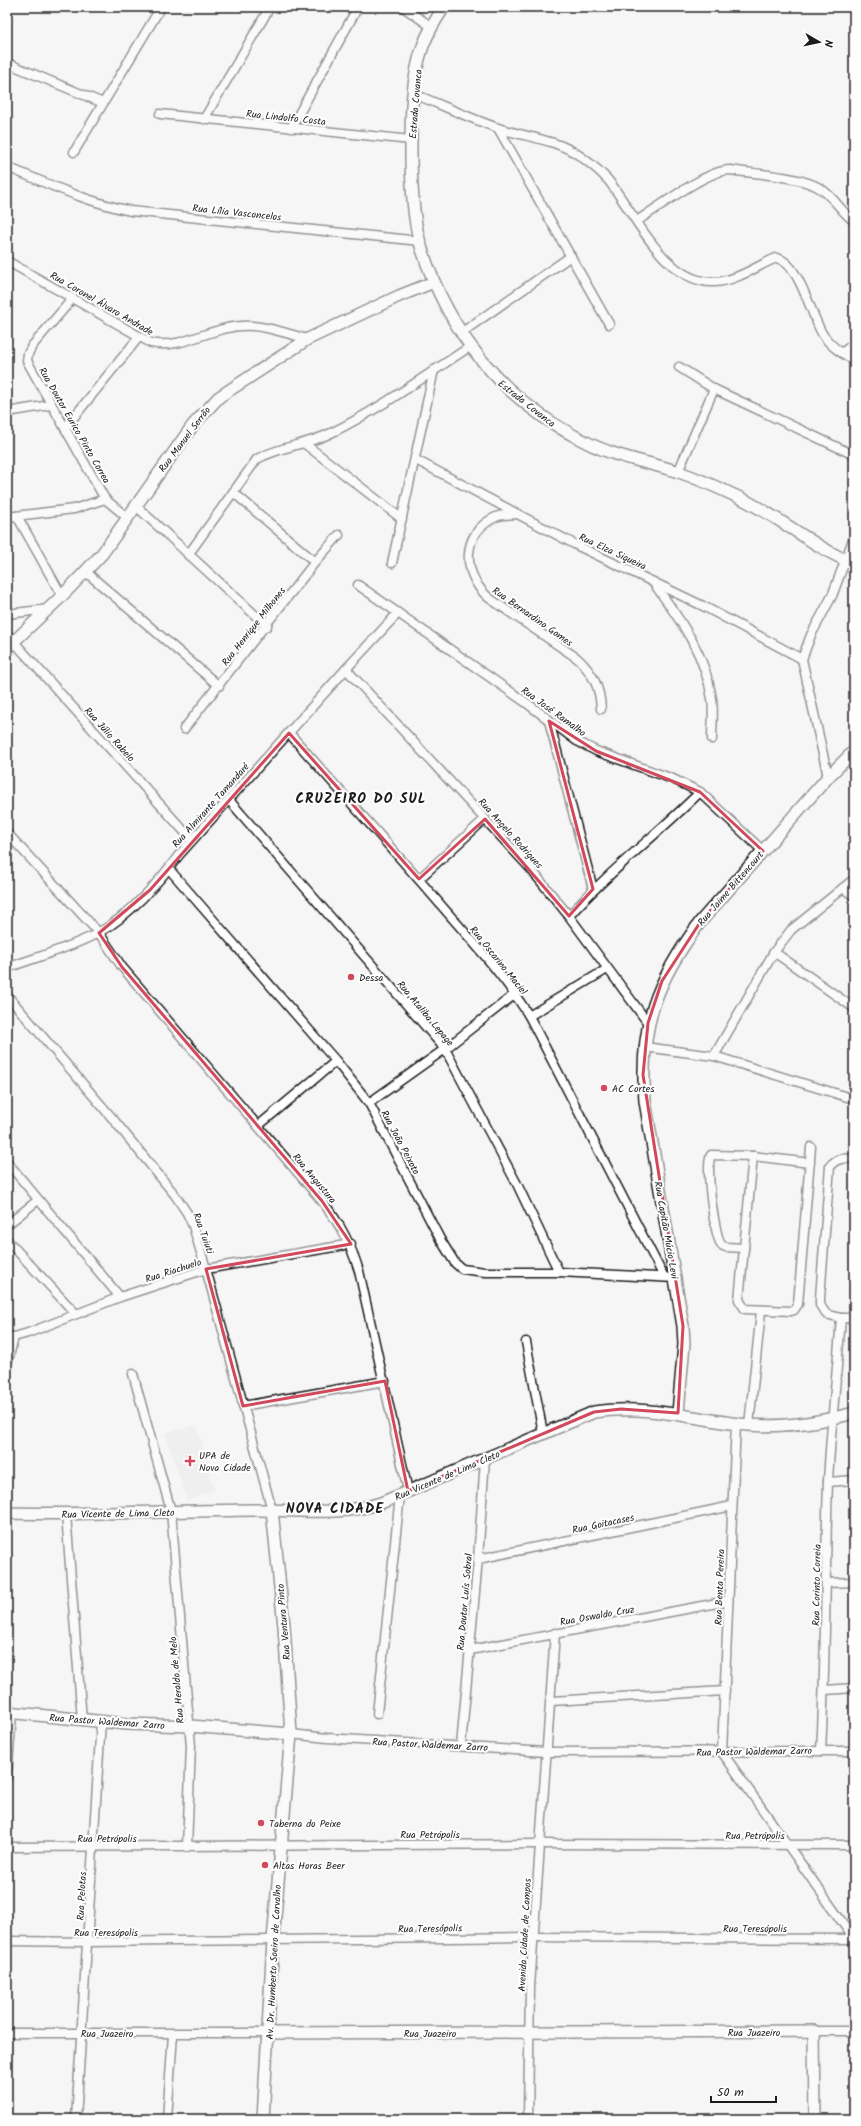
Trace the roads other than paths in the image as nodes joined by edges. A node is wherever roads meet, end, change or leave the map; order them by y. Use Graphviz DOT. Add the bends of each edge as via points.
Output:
graph roads {
  1 [pos="161,7"];
  2 [pos="270,7"];
  3 [pos="358,7"];
  4 [pos="403,7"];
  5 [pos="444,7"];
  6 [pos="432,27"];
  7 [pos="7,63"];
  8 [pos="414,94"];
  9 [pos="103,103"];
  10 [pos="160,114"];
  11 [pos="204,119"];
  12 [pos="291,128"];
  13 [pos="498,128"];
  14 [pos="411,140"];
  15 [pos="74,152"];
  16 [pos="7,167"];
  17 [pos="637,221"];
  18 [pos="854,221"];
  19 [pos="420,241"];
  20 [pos="571,256"];
  21 [pos="7,261"];
  22 [pos="434,282"];
  23 [pos="73,298"];
  24 [pos="609,324"];
  25 [pos="462,333"];
  26 [pos="139,337"];
  27 [pos="308,339"];
  28 [pos="854,343"];
  29 [pos="471,346"];
  30 [pos="842,354"];
  31 [pos="854,360"];
  32 [pos="679,367"];
  33 [pos="434,370"];
  34 [pos="714,390"];
  35 [pos="50,405"];
  36 [pos="7,412"];
  37 [pos="65,428"];
  38 [pos="305,444"];
  39 [pos="854,455"];
  40 [pos="416,460"];
  41 [pos="678,472"];
  42 [pos="233,492"];
  43 [pos="105,499"];
  44 [pos="136,506"];
  45 [pos="517,514"];
  46 [pos="17,516"];
  47 [pos="7,517"];
  48 [pos="128,518"];
  49 [pos="402,519"];
  50 [pos="339,535"];
  51 [pos="854,537"];
  52 [pos="188,555"];
  53 [pos="315,562"];
  54 [pos="850,562"];
  55 [pos="392,563"];
  56 [pos="86,572"];
  57 [pos="653,582"];
  58 [pos="358,585"];
  59 [pos="62,596"];
  60 [pos="49,609"];
  61 [pos="398,613"];
  62 [pos="7,614"];
  63 [pos="266,626"];
  64 [pos="9,641"];
  65 [pos="802,659"];
  66 [pos="346,669"];
  67 [pos="219,686"];
  68 [pos="601,709"];
  69 [pos="550,721"];
  70 [pos="184,729"];
  71 [pos="289,733"];
  72 [pos="712,739"];
  73 [pos="854,751"];
  74 [pos="828,777"];
  75 [pos="700,792"];
  76 [pos="228,800"];
  77 [pos="485,819"];
  78 [pos="7,834"];
  79 [pos="192,840"];
  80 [pos="763,851"];
  81 [pos="169,869"];
  82 [pos="419,879"];
  83 [pos="854,879"];
  84 [pos="843,888"];
  85 [pos="593,889"];
  86 [pos="854,896"];
  87 [pos="569,916"];
  88 [pos="99,933"];
  89 [pos="774,952"];
  90 [pos="7,968"];
  91 [pos="607,969"];
  92 [pos="515,994"];
  93 [pos="7,995"];
  94 [pos="854,1008"];
  95 [pos="529,1016"];
  96 [pos="648,1023"];
  97 [pos="644,1046"];
  98 [pos="445,1049"];
  99 [pos="714,1056"];
  100 [pos="336,1062"];
  101 [pos="854,1099"];
  102 [pos="369,1103"];
  103 [pos="258,1126"];
  104 [pos="811,1147"];
  105 [pos="753,1156"];
  106 [pos="854,1159"];
  107 [pos="7,1162"];
  108 [pos="810,1163"];
  109 [pos="38,1200"];
  110 [pos="7,1225"];
  111 [pos="7,1240"];
  112 [pos="351,1244"];
  113 [pos="744,1248"];
  114 [pos="206,1269"];
  115 [pos="559,1272"];
  116 [pos="664,1277"];
  117 [pos="676,1278"];
  118 [pos="120,1297"];
  119 [pos="761,1311"];
  120 [pos="76,1314"];
  121 [pos="841,1318"];
  122 [pos="854,1318"];
  123 [pos="10,1336"];
  124 [pos="526,1342"];
  125 [pos="7,1364"];
  126 [pos="133,1374"];
  127 [pos="385,1381"];
  128 [pos="243,1406"];
  129 [pos="678,1413"];
  130 [pos="854,1413"];
  131 [pos="831,1419"];
  132 [pos="736,1423"];
  133 [pos="748,1425"];
  134 [pos="543,1433"];
  135 [pos="485,1459"];
  136 [pos="854,1480"];
  137 [pos="828,1482"];
  138 [pos="404,1493"];
  139 [pos="732,1506"];
  140 [pos="272,1510"];
  141 [pos="171,1511"];
  142 [pos="7,1513"];
  143 [pos="66,1514"];
  144 [pos="478,1559"];
  145 [pos="854,1582"];
  146 [pos="826,1583"];
  147 [pos="728,1601"];
  148 [pos="556,1633"];
  149 [pos="470,1650"];
  150 [pos="854,1688"];
  151 [pos="824,1690"];
  152 [pos="724,1691"];
  153 [pos="551,1701"];
  154 [pos="10,1712"];
  155 [pos="377,1714"];
  156 [pos="82,1720"];
  157 [pos="101,1721"];
  158 [pos="190,1726"];
  159 [pos="291,1734"];
  160 [pos="461,1746"];
  161 [pos="821,1751"];
  162 [pos="854,1751"];
  163 [pos="546,1752"];
  164 [pos="722,1752"];
  165 [pos="7,1777"];
  166 [pos="539,1844"];
  167 [pos="280,1845"];
  168 [pos="788,1845"];
  169 [pos="854,1845"];
  170 [pos="7,1847"];
  171 [pos="187,1847"];
  172 [pos="94,1848"];
  173 [pos="534,1937"];
  174 [pos="854,1939"];
  175 [pos="273,1940"];
  176 [pos="7,1941"];
  177 [pos="88,1942"];
  178 [pos="854,2031"];
  179 [pos="814,2032"];
  180 [pos="7,2033"];
  181 [pos="83,2033"];
  182 [pos="268,2033"];
  183 [pos="173,2034"];
  184 [pos="530,2034"];
  185 [pos="76,2119"];
  186 [pos="167,2119"];
  187 [pos="263,2119"];
  188 [pos="528,2119"];
  189 [pos="815,2119"];
  1 -- 9 [label="street"];
  2 -- 11 [label="street"];
  3 -- 12 [label="street"];
  4 -- 6 [label="street"];
  5 -- 6 [label="street, Estrada Covanca"];
  6 -- 8 [label="street, Estrada Covanca" via="423,46"];
  7 -- 9 [label="street"];
  8 -- 13 [label="street"];
  8 -- 14 [label="street, Estrada Covanca"];
  9 -- 15 [label="street"];
  10 -- 11 [label="street, Rua Lindolfo Costa"];
  11 -- 12 [label="street, Rua Lindolfo Costa"];
  12 -- 14 [label="street, Rua Lindolfo Costa"];
  13 -- 17 [label="street" via="556,144 579,155 607,179"];
  13 -- 20 [label="street"];
  14 -- 19 [label="street, Estrada Covanca" via="412,175"];
  16 -- 19 [label="street, Rua Lília Vasconcelos" via="108,206 131,211"];
  17 -- 18 [label="street" via="707,177 730,170 812,184 829,195 844,214"];
  17 -- 30 [label="street" via="671,264 694,280 716,282 730,279 776,258 783,259 800,283 823,335"];
  19 -- 22 [label="street, Estrada Covanca"];
  20 -- 24 [label="street"];
  20 -- 25 [label="street"];
  21 -- 23 [label="street, Rua Coronel Álvaro Andrade"];
  22 -- 25 [label="street, Estrada Covanca"];
  22 -- 27 [label="street, Rua Manuel Serrão"];
  23 -- 26 [label="street, Rua Coronel Álvaro Andrade"];
  23 -- 35 [label="street, Rua Doutor Eurico Pinto Correa" via="28,354 27,361"];
  25 -- 29 [label="street, Estrada Covanca"];
  26 -- 27 [label="street, Rua Coronel Álvaro Andrade" via="151,343 170,344 229,328 250,326"];
  26 -- 37 [label="street"];
  27 -- 44 [label="street, Rua Manuel Serrão" via="232,387 208,407"];
  28 -- 30 [label="street"];
  29 -- 33 [label="street"];
  29 -- 41 [label="street, Estrada Covanca" via="492,374 513,394 558,427 609,452"];
  30 -- 31 [label="street"];
  32 -- 34 [label="street"];
  33 -- 38 [label="street" via="338,429"];
  33 -- 40 [label="street"];
  34 -- 39 [label="street"];
  34 -- 41 [label="street"];
  35 -- 36 [label="street"];
  35 -- 37 [label="street, Rua Doutor Eurico Pinto Correa"];
  37 -- 43 [label="street, Rua Doutor Eurico Pinto Correa"];
  38 -- 42 [label="street" via="282,448 257,459"];
  38 -- 49 [label="street"];
  40 -- 45 [label="street, Rua Elza Siqueira"];
  40 -- 49 [label="street"];
  41 -- 54 [label="street, Estrada Covanca" via="740,498"];
  42 -- 52 [label="street"];
  42 -- 53 [label="street"];
  43 -- 46 [label="street" via="74,509"];
  43 -- 48 [label="street, Rua Doutor Eurico Pinto Correa"];
  44 -- 48 [label="street, Rua Manuel Serrão"];
  44 -- 52 [label="street"];
  45 -- 57 [label="street, Rua Elza Siqueira"];
  45 -- 68 [label="street, Rua Bernardino Gomes" via="497,516 482,526 475,535 469,552 469,566 473,578 480,590 489,598 587,668 598,687"];
  46 -- 47 [label="street"];
  46 -- 59 [label="street"];
  48 -- 56 [label="street, Rua Manuel Serrão"];
  49 -- 55 [label="street"];
  50 -- 53 [label="street, Rua Henrique Milhones"];
  51 -- 54 [label="street"];
  52 -- 63 [label="street"];
  53 -- 63 [label="street, Rua Henrique Milhones"];
  54 -- 65 [label="street" via="811,635"];
  56 -- 59 [label="street, Rua Manuel Serrão"];
  56 -- 67 [label="street"];
  57 -- 65 [label="street, Rua Elza Siqueira"];
  57 -- 72 [label="street" via="699,652 708,678 712,701"];
  58 -- 61 [label="street, Rua José Ramalho"];
  59 -- 60 [label="street, Rua Manuel Serrão"];
  60 -- 62 [label="street"];
  60 -- 64 [label="street, Rua Manuel Serrão"];
  61 -- 66 [label="street, Rua Almirante Tamandaré"];
  61 -- 69 [label="street, Rua José Ramalho"];
  63 -- 67 [label="street, Rua Henrique Milhones"];
  64 -- 79 [label="street, Rua Júlio Rabelo"];
  65 -- 74 [label="street"];
  66 -- 71 [label="street, Rua Almirante Tamandaré"];
  66 -- 77 [label="street, Rua Angelo Rodrigues"];
  67 -- 70 [label="street, Rua Henrique Milhones"];
  69 -- 75 [label="street, Rua José Ramalho" via="577,741 596,751 673,779"];
  69 -- 85 [label="street"];
  71 -- 76 [label="street, Rua Almirante Tamandaré"];
  71 -- 82 [label="street, Rua Oscarino Maciel"];
  73 -- 74 [label="street, Rua Jaime Bittencourt"];
  74 -- 80 [label="street, Rua Jaime Bittencourt"];
  75 -- 80 [label="street, Rua José Ramalho"];
  75 -- 85 [label="street"];
  76 -- 79 [label="street, Rua Almirante Tamandaré"];
  76 -- 98 [label="street, Rua Ataliba Lepage"];
  77 -- 82 [label="street"];
  77 -- 87 [label="street, Rua Angelo Rodrigues"];
  78 -- 88 [label="street, Rua Angustura"];
  79 -- 81 [label="street, Rua Almirante Tamandaré"];
  80 -- 96 [label="street, Rua Jaime Bittencourt" via="683,944 662,981"];
  81 -- 88 [label="street, Rua Almirante Tamandaré" via="131,907"];
  81 -- 100 [label="street, Rua João Peixoto"];
  82 -- 92 [label="street, Rua Oscarino Maciel"];
  83 -- 84 [label="street"];
  84 -- 86 [label="street"];
  84 -- 89 [label="street" via="791,930"];
  85 -- 87 [label="street"];
  87 -- 91 [label="street, Rua Angelo Rodrigues"];
  88 -- 90 [label="street, Rua Almirante Tamandaré"];
  88 -- 103 [label="street, Rua Angustura" via="122,967"];
  89 -- 94 [label="street"];
  89 -- 99 [label="street"];
  91 -- 95 [label="street"];
  91 -- 96 [label="street, Rua Angelo Rodrigues"];
  92 -- 95 [label="street, Rua Oscarino Maciel"];
  92 -- 98 [label="street"];
  93 -- 114 [label="street, Rua Tuiuti" via="175,1195 193,1226"];
  95 -- 116 [label="street, Rua Oscarino Maciel"];
  96 -- 97 [label="street, Rua Jaime Bittencourt"];
  97 -- 99 [label="street"];
  97 -- 117 [label="street, Rua Capitão Múcio Levi" via="643,1075 649,1128"];
  98 -- 102 [label="street"];
  98 -- 115 [label="street, Rua Ataliba Lepage" via="517,1184"];
  99 -- 101 [label="street"];
  100 -- 102 [label="street, Rua João Peixoto"];
  100 -- 103 [label="street"];
  102 -- 115 [label="street, Rua João Peixoto" via="455,1263 462,1269 472,1272"];
  103 -- 112 [label="street, Rua Angustura" via="327,1207"];
  104 -- 108 [label="street"];
  105 -- 108 [label="street"];
  105 -- 113 [label="street"];
  105 -- 113 [label="street" via="715,1154 711,1155 708,1162 720,1243 726,1247"];
  106 -- 121 [label="street" via="834,1161 830,1166 820,1305 826,1314"];
  107 -- 109 [label="street"];
  108 -- 119 [label="street" via="798,1304 790,1312"];
  109 -- 110 [label="street"];
  109 -- 118 [label="street"];
  111 -- 120 [label="street"];
  112 -- 114 [label="street, Rua Riachuelo"];
  112 -- 127 [label="street, Rua Angustura"];
  113 -- 119 [label="street" via="739,1300 745,1309"];
  114 -- 118 [label="street, Rua Riachuelo"];
  114 -- 128 [label="street, Rua Tuiuti"];
  115 -- 116 [label="street, Rua João Peixoto"];
  116 -- 117 [label="street, Rua João Peixoto"];
  117 -- 129 [label="street, Rua Capitão Múcio Levi" via="684,1344"];
  118 -- 120 [label="street, Rua Riachuelo"];
  119 -- 133 [label="street"];
  120 -- 123 [label="street, Rua Riachuelo" via="28,1333"];
  121 -- 122 [label="street"];
  121 -- 131 [label="street, Rua Corinto Correia"];
  123 -- 125 [label="street"];
  124 -- 134 [label="street"];
  126 -- 141 [label="street, Rua Heraldo de Melo"];
  127 -- 128 [label="street"];
  127 -- 138 [label="street, Rua Angustura"];
  128 -- 140 [label="street, Rua Tuiuti"];
  129 -- 132 [label="street, Rua Vicente de Lima Cleto"];
  129 -- 134 [label="street, Rua Vicente de Lima Cleto" via="621,1409 594,1412"];
  130 -- 131 [label="street, Rua Vicente de Lima Cleto"];
  131 -- 133 [label="street, Rua Vicente de Lima Cleto" via="793,1425"];
  131 -- 137 [label="street, Rua Corinto Correia"];
  132 -- 133 [label="street, Rua Vicente de Lima Cleto"];
  132 -- 139 [label="street, Rua Benta Pereira"];
  134 -- 135 [label="street, Rua Vicente de Lima Cleto"];
  135 -- 138 [label="street, Rua Vicente de Lima Cleto"];
  135 -- 144 [label="street, Rua Doutor Luís Sobral"];
  136 -- 137 [label="street"];
  137 -- 146 [label="street, Rua Corinto Correia"];
  138 -- 140 [label="street, Rua Vicente de Lima Cleto" via="381,1503 350,1511"];
  138 -- 155 [label="street, Rua Angustura"];
  139 -- 144 [label="street, Rua Goitacases"];
  139 -- 147 [label="street, Rua Benta Pereira"];
  140 -- 141 [label="street, Rua Vicente de Lima Cleto"];
  140 -- 159 [label="street, Rua Ventura Pinto" via="284,1626"];
  141 -- 143 [label="street, Rua Vicente de Lima Cleto"];
  141 -- 158 [label="street, Rua Heraldo de Melo"];
  142 -- 143 [label="street, Rua Vicente de Lima Cleto"];
  143 -- 156 [label="street"];
  144 -- 149 [label="street, Rua Doutor Luís Sobral"];
  145 -- 146 [label="street"];
  146 -- 151 [label="street, Rua Corinto Correia"];
  147 -- 148 [label="street, Rua Oswaldo Cruz"];
  147 -- 152 [label="street, Rua Benta Pereira"];
  148 -- 149 [label="street, Rua Oswaldo Cruz"];
  148 -- 153 [label="street, Avenida Cidade de Campos"];
  149 -- 160 [label="street, Rua Doutor Luís Sobral"];
  150 -- 151 [label="street"];
  151 -- 161 [label="street, Rua Corinto Correia"];
  152 -- 153 [label="street"];
  152 -- 164 [label="street, Rua Benta Pereira"];
  153 -- 163 [label="street, Avenida Cidade de Campos"];
  154 -- 156 [label="street, Rua Pastor Waldemar Zarro"];
  154 -- 165 [label="street"];
  156 -- 157 [label="street, Rua Pastor Waldemar Zarro"];
  157 -- 158 [label="street, Rua Pastor Waldemar Zarro"];
  157 -- 172 [label="street, Rua Pelotas"];
  158 -- 159 [label="street, Rua Pastor Waldemar Zarro"];
  158 -- 171 [label="street, Rua Heraldo de Melo"];
  159 -- 160 [label="street, Rua Pastor Waldemar Zarro"];
  159 -- 167 [label="street, Av. Dr. Humberto Soeiro de Carvalho"];
  160 -- 163 [label="street, Rua Pastor Waldemar Zarro"];
  161 -- 162 [label="street, Rua Pastor Waldemar Zarro"];
  161 -- 164 [label="street, Rua Pastor Waldemar Zarro"];
  163 -- 164 [label="street, Rua Pastor Waldemar Zarro"];
  163 -- 166 [label="street, Avenida Cidade de Campos"];
  164 -- 168 [label="street"];
  166 -- 167 [label="street, Rua Petrópolis"];
  166 -- 168 [label="street, Rua Petrópolis"];
  166 -- 173 [label="street, Avenida Cidade de Campos"];
  167 -- 171 [label="street, Rua Petrópolis"];
  167 -- 175 [label="street, Av. Dr. Humberto Soeiro de Carvalho"];
  168 -- 169 [label="street, Rua Petrópolis"];
  168 -- 174 [label="street"];
  170 -- 172 [label="street, Rua Petrópolis"];
  171 -- 172 [label="street, Rua Petrópolis"];
  172 -- 177 [label="street, Rua Pelotas"];
  173 -- 174 [label="street, Rua Teresópolis"];
  173 -- 175 [label="street, Rua Teresópolis"];
  173 -- 184 [label="street, Avenida Cidade de Campos"];
  175 -- 177 [label="street, Rua Teresópolis"];
  175 -- 182 [label="street, Av. Dr. Humberto Soeiro de Carvalho"];
  176 -- 177 [label="street, Rua Teresópolis"];
  177 -- 181 [label="street, Rua Pelotas"];
  178 -- 179 [label="street, Rua Juazeiro"];
  179 -- 184 [label="street, Rua Juazeiro"];
  179 -- 189 [label="street"];
  180 -- 181 [label="street, Rua Juazeiro"];
  181 -- 183 [label="street, Rua Juazeiro"];
  181 -- 185 [label="street, Rua Pelotas"];
  182 -- 183 [label="street, Rua Juazeiro"];
  182 -- 184 [label="street, Rua Juazeiro"];
  182 -- 187 [label="street, Av. Dr. Humberto Soeiro de Carvalho"];
  183 -- 186 [label="street"];
  184 -- 188 [label="street, Avenida Cidade de Campos"];
}
